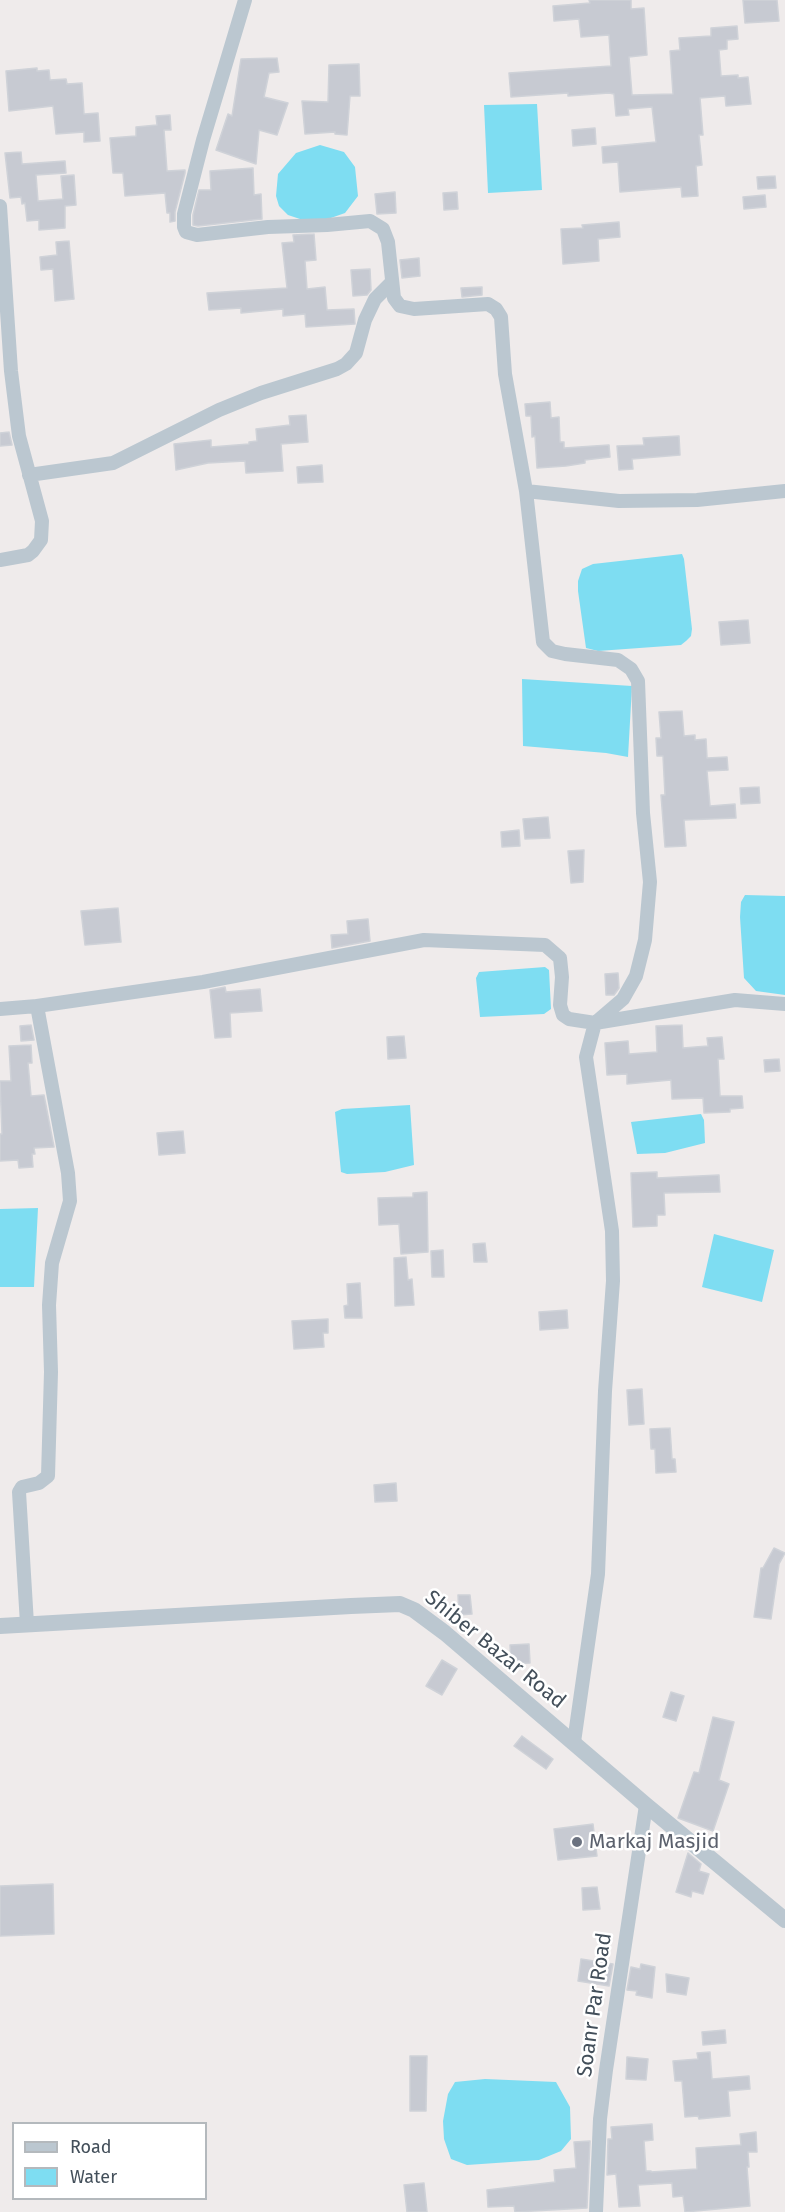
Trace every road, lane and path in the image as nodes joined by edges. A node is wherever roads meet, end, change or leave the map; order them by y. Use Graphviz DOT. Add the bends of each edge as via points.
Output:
graph roads {
  1 [pos="245,0"];
  2 [pos="0,206"];
  3 [pos="392,282"];
  4 [pos="29,475"];
  5 [pos="526,491"];
  6 [pos="785,491"];
  7 [pos="0,560"];
  8 [pos="785,1004"];
  9 [pos="37,1006"];
  10 [pos="0,1010"];
  11 [pos="595,1023"];
  12 [pos="27,1624"];
  13 [pos="0,1626"];
  14 [pos="574,1742"];
  15 [pos="646,1805"];
  16 [pos="785,1920"];
  17 [pos="596,2212"];
  1 -- 3 [label="street" via="184,214 186,232 197,235 268,226 370,221 383,229 388,242"];
  2 -- 4 [label="street" via="11,371 19,436"];
  3 -- 4 [label="street" via="375,299 356,353 337,369 230,405 113,462"];
  3 -- 5 [label="street" via="394,298 400,306 414,309 488,304 496,309 501,317 505,374"];
  4 -- 7 [label="street" via="42,521 41,540 28,555"];
  5 -- 6 [label="street" via="620,501 697,500"];
  5 -- 11 [label="street" via="543,642 552,651 618,660 631,669 638,681 650,882 645,940 636,976 623,999"];
  8 -- 11 [label="street" via="735,1000"];
  9 -- 10 [label="street"];
  9 -- 11 [label="street" via="203,982 424,940 536,943 545,945 560,958 562,1015"];
  9 -- 12 [label="street" via="70,1201 52,1263 48,1476 19,1492"];
  11 -- 14 [label="street" via="586,1057 612,1231 613,1281 598,1574"];
  12 -- 13 [label="street, Shiber Bazar Road"];
  12 -- 14 [label="street, Shiber Bazar Road" via="400,1604 446,1633"];
  14 -- 15 [label="street, Shiber Bazar Road"];
  15 -- 16 [label="street, Shiber Bazar Road"];
  15 -- 17 [label="street, Soanr Par Road" via="606,2070"];
}
